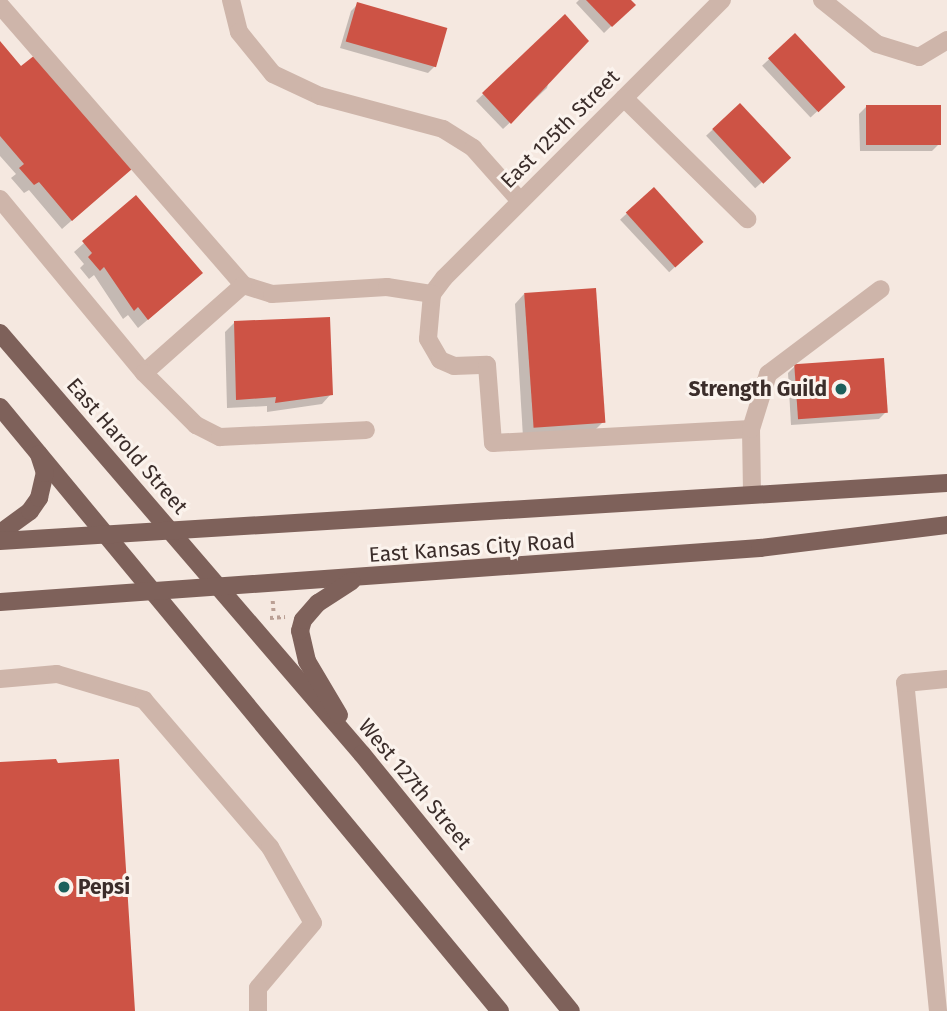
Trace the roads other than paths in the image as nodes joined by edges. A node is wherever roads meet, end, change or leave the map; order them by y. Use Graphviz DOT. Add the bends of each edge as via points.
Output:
graph roads {
  1 [pos="231,0"];
  2 [pos="722,0"];
  3 [pos="822,0"];
  4 [pos="0,5"];
  5 [pos="947,40"];
  6 [pos="624,98"];
  7 [pos="0,199"];
  8 [pos="520,201"];
  9 [pos="747,219"];
  10 [pos="243,285"];
  11 [pos="881,289"];
  12 [pos="432,294"];
  13 [pos="0,333"];
  14 [pos="145,373"];
  15 [pos="0,407"];
  16 [pos="751,429"];
  17 [pos="366,430"];
  18 [pos="38,451"];
  19 [pos="947,483"];
  20 [pos="752,494"];
  21 [pos="947,525"];
  22 [pos="170,530"];
  23 [pos="0,533"];
  24 [pos="109,534"];
  25 [pos="0,541"];
  26 [pos="354,579"];
  27 [pos="220,588"];
  28 [pos="158,593"];
  29 [pos="0,602"];
  30 [pos="0,679"];
  31 [pos="947,679"];
  32 [pos="362,754"];
  33 [pos="258,1011"];
  34 [pos="500,1011"];
  35 [pos="571,1011"];
  36 [pos="938,1011"];
  1 -- 8 [label="street" via="239,32 273,74 320,96 443,129 473,149"];
  2 -- 6 [label="street, East 125th Street"];
  3 -- 5 [label="street" via="877,44 919,57"];
  4 -- 10 [label="street"];
  6 -- 8 [label="street, East 125th Street"];
  6 -- 9 [label="street"];
  7 -- 14 [label="street"];
  8 -- 12 [label="street, East 125th Street"];
  10 -- 12 [label="street" via="272,294 387,288"];
  10 -- 14 [label="street"];
  11 -- 16 [label="street" via="768,374"];
  12 -- 16 [label="street" via="428,339 433,353 454,366 487,365 493,443"];
  13 -- 22 [label="main road, East Harold Street"];
  14 -- 17 [label="street" via="196,425 220,436"];
  15 -- 18 [label="main road"];
  16 -- 20 [label="street"];
  18 -- 23 [label="main road" via="45,473 40,496 30,511"];
  18 -- 24 [label="main road"];
  19 -- 20 [label="main road, East Kansas City Road"];
  20 -- 22 [label="main road, East Kansas City Road"];
  21 -- 26 [label="main road, East Kansas City Road" via="760,548"];
  22 -- 24 [label="main road, East Kansas City Road"];
  22 -- 27 [label="main road, East Harold Street"];
  24 -- 25 [label="main road, East Kansas City Road"];
  24 -- 28 [label="main road"];
  26 -- 27 [label="main road, East Kansas City Road"];
  26 -- 32 [label="main road" via="306,615 301,643"];
  27 -- 28 [label="main road, East Kansas City Road"];
  27 -- 32 [label="main road, West 127th Street"];
  28 -- 29 [label="main road, East Kansas City Road"];
  28 -- 34 [label="main road"];
  30 -- 33 [label="street" via="57,674 144,700 270,847 313,923 258,988"];
  31 -- 36 [label="street" via="905,683"];
  32 -- 35 [label="main road, West 127th Street"];
}
